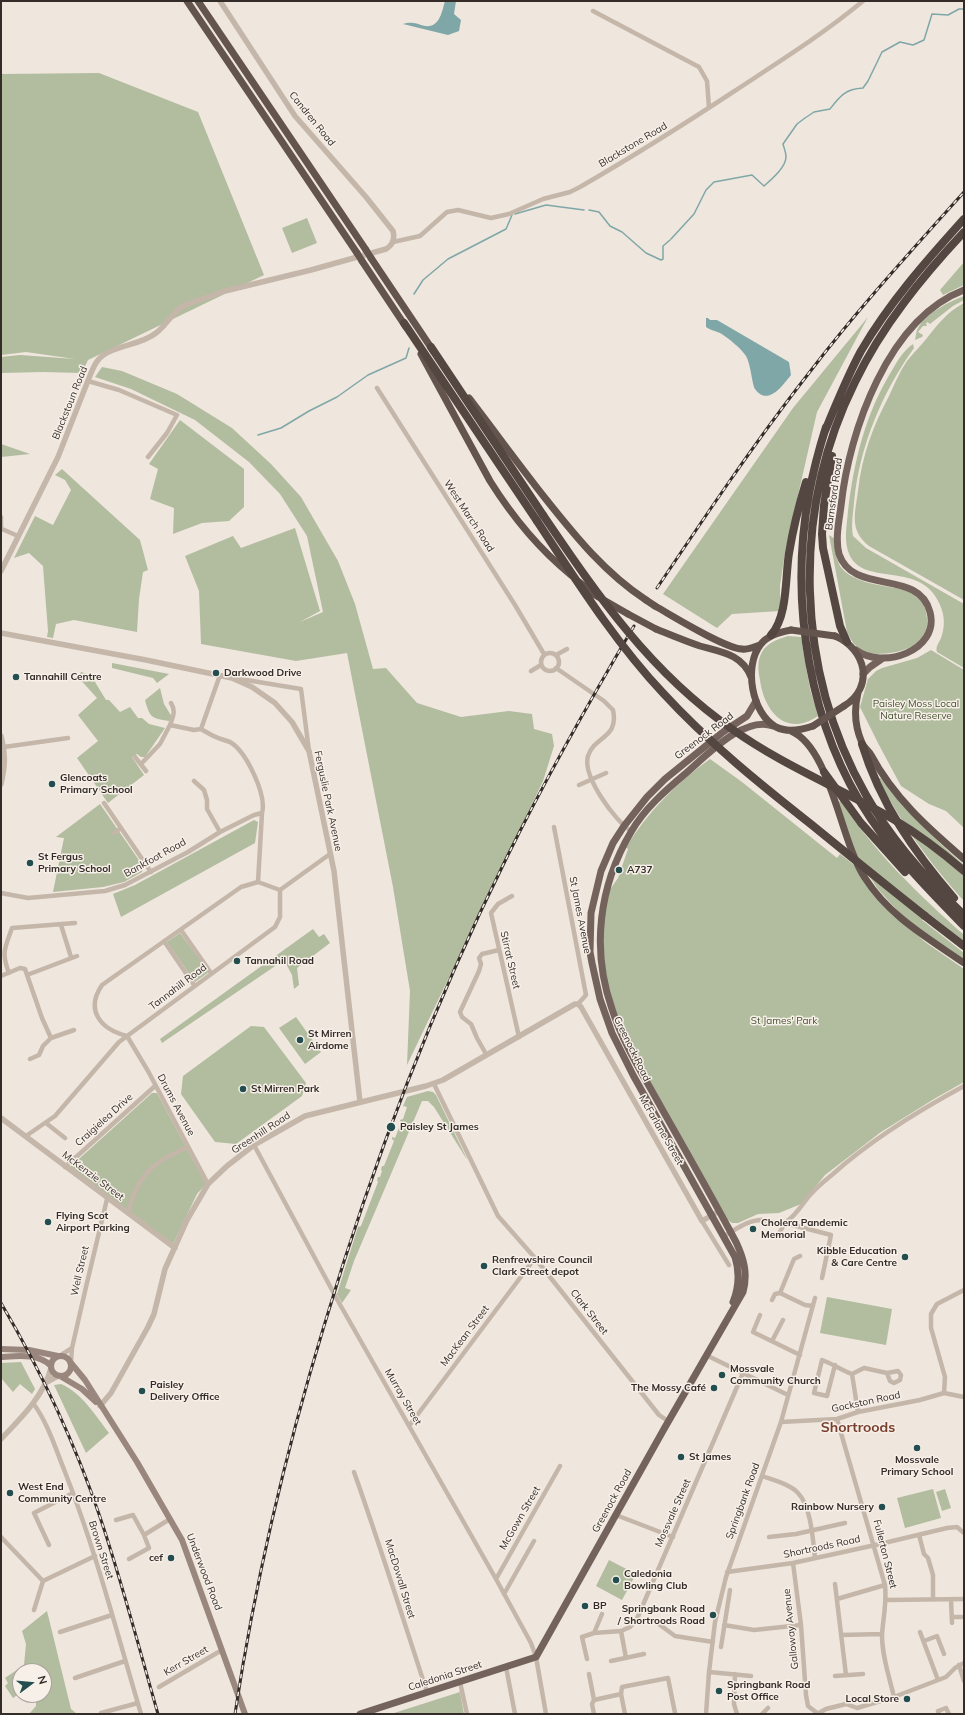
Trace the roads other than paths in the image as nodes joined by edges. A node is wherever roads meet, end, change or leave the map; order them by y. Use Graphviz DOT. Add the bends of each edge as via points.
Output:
graph roads {
  1 [pos="187,1"];
  2 [pos="198,1"];
  3 [pos="220,1"];
  4 [pos="863,1"];
  5 [pos="593,11"];
  6 [pos="708,108"];
  7 [pos="964,219"];
  8 [pos="964,232"];
  9 [pos="393,242"];
  10 [pos="964,290"];
  11 [pos="404,323"];
  12 [pos="431,347"];
  13 [pos="88,381"];
  14 [pos="376,388"];
  15 [pos="839,418"];
  16 [pos="826,427"];
  17 [pos="148,457"];
  18 [pos="1,517"];
  19 [pos="1,529"];
  20 [pos="18,536"];
  21 [pos="1,571"];
  22 [pos="1,633"];
  23 [pos="771,635"];
  24 [pos="847,642"];
  25 [pos="760,645"];
  26 [pos="567,650"];
  27 [pos="856,650"];
  28 [pos="544,654"];
  29 [pos="556,655"];
  30 [pos="884,658"];
  31 [pos="541,665"];
  32 [pos="556,668"];
  33 [pos="531,671"];
  34 [pos="863,674"];
  35 [pos="220,676"];
  36 [pos="751,677"];
  37 [pos="232,678"];
  38 [pos="858,693"];
  39 [pos="756,701"];
  40 [pos="171,702"];
  41 [pos="170,725"];
  42 [pos="776,727"];
  43 [pos="201,729"];
  44 [pos="791,730"];
  45 [pos="1,736"];
  46 [pos="68,738"];
  47 [pos="862,744"];
  48 [pos="4,747"];
  49 [pos="309,751"];
  50 [pos="135,757"];
  51 [pos="141,764"];
  52 [pos="146,771"];
  53 [pos="824,772"];
  54 [pos="606,773"];
  55 [pos="591,779"];
  56 [pos="194,781"];
  57 [pos="1,784"];
  58 [pos="579,786"];
  59 [pos="104,803"];
  60 [pos="262,813"];
  61 [pos="624,826"];
  62 [pos="554,827"];
  63 [pos="121,828"];
  64 [pos="631,830"];
  65 [pos="114,832"];
  66 [pos="220,832"];
  67 [pos="330,854"];
  68 [pos="964,860"];
  69 [pos="964,871"];
  70 [pos="151,872"];
  71 [pos="258,882"];
  72 [pos="280,890"];
  73 [pos="1,893"];
  74 [pos="512,896"];
  75 [pos="964,909"];
  76 [pos="964,915"];
  77 [pos="75,923"];
  78 [pos="60,925"];
  79 [pos="964,927"];
  80 [pos="181,930"];
  81 [pos="164,941"];
  82 [pos="964,946"];
  83 [pos="499,950"];
  84 [pos="78,956"];
  85 [pos="70,957"];
  86 [pos="964,963"];
  87 [pos="9,973"];
  88 [pos="211,973"];
  89 [pos="27,975"];
  90 [pos="1,976"];
  91 [pos="194,985"];
  92 [pos="578,1004"];
  93 [pos="74,1030"];
  94 [pos="126,1036"];
  95 [pos="519,1037"];
  96 [pos="51,1038"];
  97 [pos="486,1054"];
  98 [pos="30,1059"];
  99 [pos="434,1084"];
  100 [pos="155,1086"];
  101 [pos="964,1086"];
  102 [pos="360,1102"];
  103 [pos="1,1118"];
  104 [pos="46,1123"];
  105 [pos="26,1136"];
  106 [pos="64,1138"];
  107 [pos="254,1145"];
  108 [pos="188,1147"];
  109 [pos="66,1167"];
  110 [pos="208,1184"];
  111 [pos="107,1199"];
  112 [pos="719,1211"];
  113 [pos="128,1214"];
  114 [pos="712,1215"];
  115 [pos="702,1221"];
  116 [pos="785,1223"];
  117 [pos="731,1232"];
  118 [pos="724,1236"];
  119 [pos="777,1237"];
  120 [pos="174,1248"];
  121 [pos="800,1256"];
  122 [pos="535,1258"];
  123 [pos="729,1265"];
  124 [pos="822,1278"];
  125 [pos="964,1290"];
  126 [pos="780,1293"];
  127 [pos="815,1298"];
  128 [pos="772,1300"];
  129 [pos="812,1306"];
  130 [pos="760,1315"];
  131 [pos="782,1320"];
  132 [pos="772,1341"];
  133 [pos="72,1348"];
  134 [pos="1,1349"];
  135 [pos="706,1355"];
  136 [pos="800,1355"];
  137 [pos="60,1356"];
  138 [pos="1,1357"];
  139 [pos="71,1362"];
  140 [pos="835,1365"];
  141 [pos="51,1367"];
  142 [pos="743,1372"];
  143 [pos="887,1373"];
  144 [pos="852,1374"];
  145 [pos="58,1376"];
  146 [pos="46,1382"];
  147 [pos="944,1393"];
  148 [pos="788,1395"];
  149 [pos="964,1397"];
  150 [pos="33,1403"];
  151 [pos="100,1406"];
  152 [pos="858,1412"];
  153 [pos="838,1418"];
  154 [pos="668,1421"];
  155 [pos="781,1422"];
  156 [pos="409,1426"];
  157 [pos="1,1438"];
  158 [pos="560,1466"];
  159 [pos="354,1472"];
  160 [pos="762,1476"];
  161 [pos="73,1493"];
  162 [pos="616,1515"];
  163 [pos="170,1519"];
  164 [pos="116,1520"];
  165 [pos="845,1523"];
  166 [pos="811,1530"];
  167 [pos="964,1533"];
  168 [pos="144,1534"];
  169 [pos="919,1535"];
  170 [pos="1,1537"];
  171 [pos="672,1537"];
  172 [pos="769,1537"];
  173 [pos="534,1541"];
  174 [pos="875,1544"];
  175 [pos="49,1546"];
  176 [pos="95,1556"];
  177 [pos="816,1558"];
  178 [pos="129,1559"];
  179 [pos="793,1563"];
  180 [pos="727,1572"];
  181 [pos="496,1579"];
  182 [pos="42,1582"];
  183 [pos="835,1584"];
  184 [pos="885,1585"];
  185 [pos="730,1590"];
  186 [pos="504,1594"];
  187 [pos="837,1599"];
  188 [pos="933,1599"];
  189 [pos="964,1599"];
  190 [pos="887,1600"];
  191 [pos="951,1600"];
  192 [pos="34,1610"];
  193 [pos="602,1614"];
  194 [pos="112,1615"];
  195 [pos="962,1617"];
  196 [pos="660,1625"];
  197 [pos="724,1625"];
  198 [pos="801,1625"];
  199 [pos="620,1631"];
  200 [pos="60,1632"];
  201 [pos="920,1632"];
  202 [pos="594,1633"];
  203 [pos="882,1634"];
  204 [pos="841,1635"];
  205 [pos="924,1641"];
  206 [pos="713,1642"];
  207 [pos="721,1647"];
  208 [pos="222,1650"];
  209 [pos="644,1654"];
  210 [pos="944,1654"];
  211 [pos="536,1657"];
  212 [pos="626,1658"];
  213 [pos="587,1659"];
  214 [pos="125,1661"];
  215 [pos="611,1661"];
  216 [pos="964,1663"];
  217 [pos="959,1665"];
  218 [pos="506,1667"];
  219 [pos="709,1672"];
  220 [pos="589,1674"];
  221 [pos="735,1674"];
  222 [pos="863,1674"];
  223 [pos="846,1675"];
  224 [pos="751,1676"];
  225 [pos="835,1676"];
  226 [pos="75,1678"];
  227 [pos="938,1680"];
  228 [pos="964,1681"];
  229 [pos="460,1682"];
  230 [pos="159,1687"];
  231 [pos="427,1692"];
  232 [pos="621,1694"];
  233 [pos="894,1696"];
  234 [pos="594,1700"];
  235 [pos="138,1703"];
  236 [pos="768,1708"];
  237 [pos="101,1713"];
  238 [pos="141,1714"];
  239 [pos="245,1714"];
  240 [pos="360,1714"];
  241 [pos="467,1714"];
  242 [pos="515,1714"];
  243 [pos="546,1714"];
  244 [pos="594,1714"];
  245 [pos="625,1714"];
  246 [pos="676,1714"];
  247 [pos="706,1714"];
  248 [pos="737,1714"];
  249 [pos="762,1714"];
  250 [pos="817,1714"];
  251 [pos="939,1714"];
  252 [pos="949,1714"];
  1 -- 11 [label="highway, bridge"];
  2 -- 12 [label="highway, bridge"];
  3 -- 9 [label="street, Candren Road" via="295,116 393,231"];
  4 -- 6 [label="street, Blackstone Road" via="835,24"];
  5 -- 6 [label="street" via="698,67 707,81"];
  6 -- 9 [label="street, Blackstone Road" via="662,139 570,192 491,218 458,210 447,212 420,236"];
  7 -- 16 [label="highway" via="914,276 877,326 851,369"];
  8 -- 15 [label="highway" via="888,326 865,362"];
  9 -- 13 [label="street, Blackstoun Road" via="386,249 225,291 185,305 179,308 156,333 106,354 98,360"];
  10 -- 30 [label="main road, Barnsford Road" via="940,302 911,327 878,379 855,436 848,463 838,534 838,548 842,559 849,569 862,577 904,586 916,592 926,602 930,612 929,631 921,644 909,652"];
  11 -- 36 [label="highway, bridge" via="490,481 531,536 566,571 595,595 656,629 731,655 748,669"];
  11 -- 82 [label="highway, bridge" via="619,640 662,693 722,752 759,783"];
  12 -- 25 [label="highway, bridge" via="525,473 581,543 610,572 655,606 704,633 737,648 746,649"];
  12 -- 69 [label="highway, bridge" via="588,582 650,659 682,690 732,730 895,820"];
  13 -- 17 [label="street" via="119,390 178,415"];
  13 -- 20 [label="street, Blackstoun Road" via="58,457"];
  14 -- 28 [label="street, West March Road" via="511,598"];
  15 -- 24 [label="highway" via="827,481 822,534 840,626"];
  15 -- 76 [label="highway" via="817,495 810,564 813,632 824,690 847,756 879,816 913,862"];
  16 -- 23 [label="highway" via="798,509 787,565 782,614 778,626"];
  16 -- 79 [label="highway" via="809,494 801,564 805,637 811,673 840,760 870,818 904,864"];
  18 -- 19 [label="street"];
  19 -- 20 [label="street"];
  20 -- 21 [label="street, Blackstoun Road"];
  22 -- 35 [label="street, Ferguslie Park Avenue"];
  23 -- 24 [label="highway, bridge" via="791,630 835,636"];
  23 -- 25 [label="highway"];
  24 -- 27 [label="highway"];
  25 -- 36 [label="highway"];
  26 -- 29 [label="street"];
  27 -- 30 [label="main road, Barnsford Road" via="869,657"];
  27 -- 34 [label="highway" via="862,663"];
  28 -- 29 [label="street"];
  28 -- 31 [label="street"];
  29 -- 32 [label="street"];
  30 -- 34 [label="main road, Barnsford Road"];
  31 -- 32 [label="street" via="548,671"];
  31 -- 33 [label="street"];
  32 -- 55 [label="street" via="613,710 614,725 589,755"];
  34 -- 38 [label="highway"];
  35 -- 37 [label="street, Ferguslie Park Avenue"];
  35 -- 43 [label="street"];
  36 -- 39 [label="highway"];
  37 -- 49 [label="street, Ferguslie Park Avenue" via="252,687 274,704 292,722"];
  37 -- 49 [label="street" via="301,689"];
  38 -- 44 [label="highway, bridge" via="844,706 813,726"];
  38 -- 47 [label="highway" via="854,708"];
  39 -- 42 [label="highway" via="763,715"];
  39 -- 61 [label="main road, Greenock Road" via="747,716 665,778"];
  40 -- 41 [label="street" via="174,714"];
  41 -- 43 [label="street"];
  41 -- 51 [label="street" via="160,744"];
  42 -- 44 [label="highway"];
  42 -- 64 [label="main road, Greenock Road" via="760,723 736,733 671,786"];
  43 -- 60 [label="street" via="230,742 242,752 258,782 264,803"];
  44 -- 53 [label="highway" via="807,742"];
  45 -- 48 [label="street"];
  46 -- 48 [label="street"];
  47 -- 68 [label="highway" via="905,805"];
  47 -- 75 [label="highway" via="880,791 902,830 932,873"];
  48 -- 57 [label="street" via="4,772"];
  49 -- 67 [label="street, Ferguslie Park Avenue"];
  50 -- 51 [label="street"];
  51 -- 52 [label="street"];
  53 -- 79 [label="highway" via="878,844 936,903"];
  53 -- 86 [label="highway" via="854,858 869,884 888,906 927,939"];
  54 -- 55 [label="street"];
  55 -- 58 [label="street"];
  55 -- 61 [label="street"];
  56 -- 66 [label="street" via="204,790 207,809"];
  59 -- 63 [label="street"];
  60 -- 66 [label="street, Bankfoot Road"];
  60 -- 71 [label="street"];
  61 -- 64 [label="street"];
  61 -- 114 [label="main road, Greenock Road" via="613,843 602,871 591,913 590,952 595,982 605,1017 617,1044"];
  62 -- 92 [label="street, St James Avenue" via="586,995"];
  63 -- 65 [label="street"];
  63 -- 70 [label="street"];
  64 -- 112 [label="main road, Greenock Road" via="611,876 601,915 600,950 603,978 612,1009 629,1049"];
  66 -- 70 [label="street, Bankfoot Road"];
  67 -- 72 [label="street"];
  67 -- 102 [label="street, Ferguslie Park Avenue"];
  70 -- 73 [label="street, Bankfoot Road" via="125,885 105,891 28,898"];
  71 -- 72 [label="street"];
  71 -- 80 [label="street" via="241,887"];
  72 -- 88 [label="street, Tannahill Road" via="280,917 275,927"];
  74 -- 83 [label="street, Stirrat Street" via="498,904 491,913"];
  77 -- 78 [label="street"];
  78 -- 85 [label="street"];
  78 -- 87 [label="street" via="12,928 4,953"];
  80 -- 81 [label="street"];
  80 -- 88 [label="street"];
  81 -- 91 [label="street"];
  81 -- 94 [label="street" via="102,985 96,993 96,1013 103,1024 113,1032"];
  83 -- 95 [label="street, Stirrat Street"];
  83 -- 97 [label="street" via="482,954 479,958 479,971 460,1012 471,1024"];
  84 -- 85 [label="street"];
  85 -- 89 [label="street"];
  87 -- 89 [label="street" via="20,968 25,969"];
  87 -- 90 [label="street"];
  88 -- 91 [label="street, Tannahill Road"];
  89 -- 96 [label="street"];
  91 -- 94 [label="street, Tannahill Road"];
  92 -- 95 [label="street, Greenhill Road" via="571,1005"];
  92 -- 115 [label="street, McFarlane Street"];
  93 -- 96 [label="street"];
  94 -- 100 [label="street, Drums Avenue"];
  94 -- 104 [label="street, Tannahill Road"];
  95 -- 97 [label="street, Greenhill Road"];
  96 -- 98 [label="street" via="39,1055"];
  97 -- 99 [label="street, Greenhill Road"];
  99 -- 102 [label="street, Greenhill Road"];
  99 -- 122 [label="street, Clark Street" via="498,1216"];
  100 -- 108 [label="street, Drums Avenue"];
  100 -- 109 [label="street, Craigielea Drive"];
  101 -- 116 [label="street" via="905,1120 867,1147 828,1178"];
  102 -- 107 [label="street, Greenhill Road" via="305,1116"];
  103 -- 105 [label="street, McKenzie Street"];
  104 -- 105 [label="street, Tannahill Road"];
  104 -- 106 [label="street"];
  105 -- 109 [label="street, McKenzie Street"];
  107 -- 110 [label="street, Greenhill Road"];
  107 -- 156 [label="street, Murray Street"];
  108 -- 110 [label="street, Drums Avenue"];
  108 -- 113 [label="street" via="159,1161 148,1170 138,1185"];
  109 -- 111 [label="street, McKenzie Street"];
  110 -- 120 [label="street, Greenhill Road"];
  111 -- 113 [label="street, McKenzie Street"];
  111 -- 133 [label="street, Well Street"];
  112 -- 114 [label="street"];
  112 -- 117 [label="main road, Greenock Road"];
  113 -- 120 [label="street, McKenzie Street"];
  114 -- 115 [label="street"];
  114 -- 118 [label="main road, Greenock Road"];
  115 -- 123 [label="street, McFarlane Street"];
  116 -- 117 [label="street" via="757,1220"];
  116 -- 119 [label="street"];
  116 -- 124 [label="street" via="831,1235"];
  117 -- 118 [label="street"];
  117 -- 135 [label="main road, Greenock Road" via="744,1261 745,1285"];
  118 -- 135 [label="main road, Greenock Road" via="737,1262 738,1288"];
  120 -- 151 [label="street, Greenhill Road" via="148,1327 111,1393"];
  121 -- 126 [label="street" via="794,1259"];
  122 -- 154 [label="street, Clark Street" via="659,1415"];
  122 -- 156 [label="street, MacKean Street"];
  125 -- 147 [label="street" via="937,1304 931,1314 931,1328 945,1377"];
  126 -- 128 [label="street" via="775,1294"];
  126 -- 129 [label="street"];
  127 -- 129 [label="street, Springbank Road"];
  129 -- 136 [label="street, Springbank Road"];
  130 -- 132 [label="street" via="753,1332"];
  131 -- 132 [label="street"];
  132 -- 136 [label="street"];
  133 -- 137 [label="street"];
  133 -- 139 [label="street, Well Street"];
  134 -- 137 [label="main road" via="29,1350"];
  135 -- 142 [label="street"];
  135 -- 154 [label="main road, Greenock Road"];
  136 -- 148 [label="street, Springbank Road"];
  137 -- 139 [label="main road"];
  137 -- 141 [label="main road" via="53,1360"];
  138 -- 141 [label="main road" via="37,1358"];
  139 -- 145 [label="main road" via="70,1372 65,1376"];
  139 -- 151 [label="main road, Underwood Road"];
  140 -- 140 [label="street" via="827,1396 814,1393 822,1360"];
  140 -- 144 [label="street"];
  141 -- 145 [label="main road"];
  141 -- 146 [label="street"];
  142 -- 148 [label="street"];
  142 -- 171 [label="street, Mossvale Street"];
  143 -- 144 [label="street" via="864,1368"];
  144 -- 152 [label="street"];
  145 -- 146 [label="street"];
  145 -- 151 [label="main road, Underwood Road" via="82,1389"];
  146 -- 150 [label="street"];
  147 -- 149 [label="street"];
  147 -- 152 [label="street, Gockston Road"];
  148 -- 155 [label="street, Springbank Road"];
  150 -- 157 [label="street"];
  150 -- 161 [label="street, Brown Street"];
  151 -- 163 [label="main road, Underwood Road"];
  152 -- 153 [label="street, Gockston Road"];
  153 -- 155 [label="street, Gockston Road"];
  153 -- 174 [label="street, Fullerton Street"];
  154 -- 162 [label="main road, Greenock Road"];
  155 -- 160 [label="street, Springbank Road"];
  156 -- 181 [label="street, Murray Street"];
  158 -- 181 [label="street, McGown Street"];
  159 -- 231 [label="street, MacDowall Street"];
  160 -- 166 [label="street" via="799,1493 807,1508"];
  160 -- 180 [label="street, Springbank Road"];
  161 -- 175 [label="street" via="34,1513"];
  161 -- 176 [label="street, Brown Street"];
  162 -- 171 [label="street"];
  162 -- 211 [label="main road, Greenock Road"];
  163 -- 168 [label="street"];
  163 -- 208 [label="main road, Underwood Road" via="182,1540"];
  164 -- 168 [label="street" via="133,1515"];
  165 -- 166 [label="street"];
  166 -- 172 [label="street"];
  166 -- 177 [label="street"];
  167 -- 169 [label="street, Shortroods Road" via="957,1527"];
  168 -- 178 [label="street" via="149,1548"];
  169 -- 174 [label="street, Shortroods Road"];
  169 -- 188 [label="street" via="933,1575"];
  170 -- 182 [label="street"];
  171 -- 199 [label="street, Mossvale Street" via="636,1621"];
  173 -- 186 [label="street"];
  174 -- 177 [label="street, Shortroods Road"];
  174 -- 184 [label="street, Fullerton Street"];
  176 -- 182 [label="street"];
  176 -- 194 [label="street, Brown Street"];
  177 -- 179 [label="street, Shortroods Road"];
  179 -- 180 [label="street, Shortroods Road"];
  179 -- 198 [label="street, Galloway Avenue"];
  180 -- 206 [label="street, Springbank Road"];
  181 -- 186 [label="street, Murray Street"];
  182 -- 192 [label="street"];
  183 -- 187 [label="street"];
  184 -- 187 [label="street"];
  184 -- 190 [label="street, Fullerton Street"];
  185 -- 197 [label="street"];
  186 -- 211 [label="street, Murray Street"];
  187 -- 204 [label="street"];
  188 -- 190 [label="street"];
  188 -- 191 [label="street"];
  189 -- 191 [label="street"];
  190 -- 203 [label="street, Fullerton Street"];
  191 -- 195 [label="street" via="953,1620"];
  193 -- 202 [label="street"];
  194 -- 200 [label="street"];
  194 -- 214 [label="street, Brown Street"];
  196 -- 206 [label="street" via="675,1636"];
  197 -- 198 [label="street" via="754,1630"];
  197 -- 207 [label="street"];
  198 -- 250 [label="street, Galloway Avenue" via="806,1695 808,1706"];
  199 -- 202 [label="street"];
  199 -- 212 [label="street"];
  201 -- 205 [label="street"];
  202 -- 213 [label="street" via="582,1637"];
  203 -- 204 [label="street"];
  203 -- 233 [label="street, Fullerton Street" via="883,1654"];
  204 -- 223 [label="street"];
  205 -- 210 [label="street" via="937,1636"];
  205 -- 227 [label="street"];
  206 -- 219 [label="street, Springbank Road"];
  208 -- 230 [label="street, Kerr Street"];
  208 -- 239 [label="main road, Underwood Road"];
  209 -- 212 [label="street"];
  211 -- 218 [label="main road, Caledonia Street"];
  211 -- 243 [label="street, Murray Street"];
  212 -- 215 [label="street"];
  214 -- 226 [label="street"];
  214 -- 235 [label="street, Brown Street"];
  216 -- 217 [label="street"];
  217 -- 227 [label="street" via="946,1677"];
  217 -- 228 [label="street"];
  218 -- 229 [label="main road, Caledonia Street"];
  218 -- 242 [label="street"];
  219 -- 221 [label="street"];
  219 -- 247 [label="street, Springbank Road"];
  220 -- 234 [label="street"];
  221 -- 224 [label="street"];
  221 -- 248 [label="street" via="734,1704"];
  222 -- 223 [label="street"];
  223 -- 225 [label="street"];
  227 -- 233 [label="street"];
  229 -- 231 [label="main road, Caledonia Street"];
  229 -- 241 [label="street"];
  231 -- 240 [label="main road, Caledonia Street"];
  232 -- 234 [label="street"];
  232 -- 245 [label="street"];
  232 -- 246 [label="street" via="622,1687 668,1678"];
  233 -- 250 [label="street" via="857,1708 846,1704"];
  234 -- 244 [label="street"];
  235 -- 237 [label="street"];
  235 -- 238 [label="street, Brown Street"];
  236 -- 249 [label="street"];
  251 -- 252 [label="street" via="938,1711 946,1708"];
}
